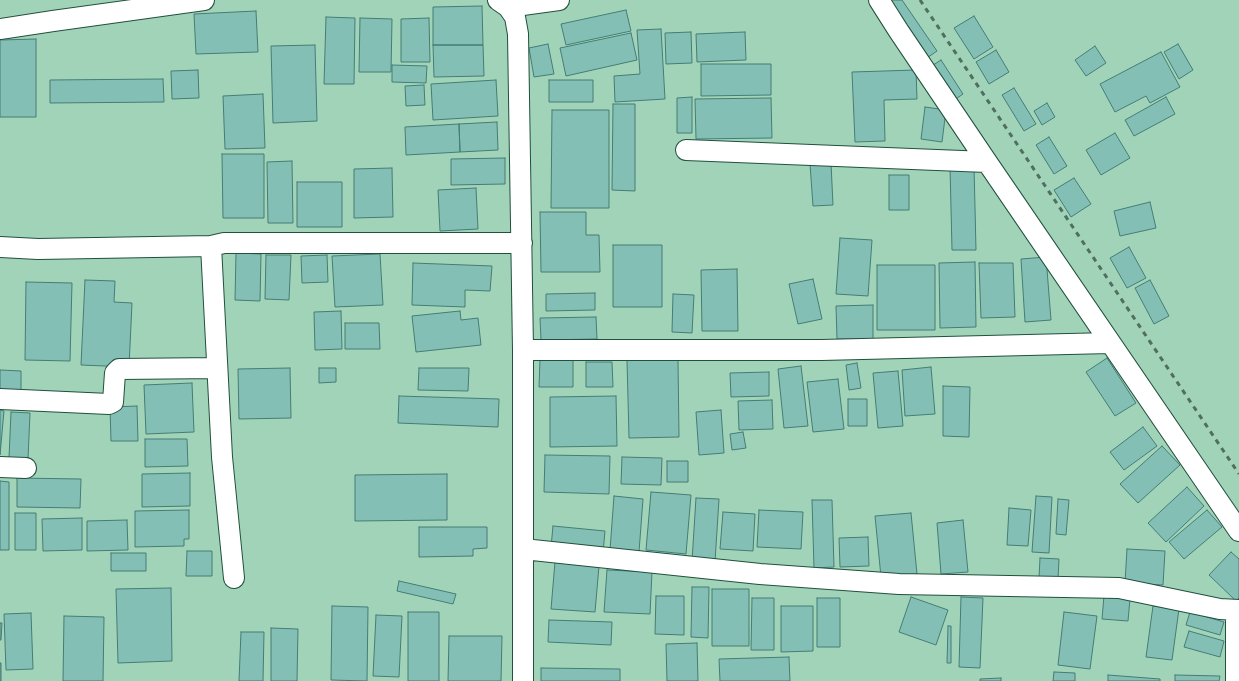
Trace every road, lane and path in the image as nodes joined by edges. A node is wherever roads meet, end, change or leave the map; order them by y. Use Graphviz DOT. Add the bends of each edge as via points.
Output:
graph roads {
  1 [pos="204,0"];
  2 [pos="559,0"];
  3 [pos="879,0"];
  4 [pos="503,4"];
  5 [pos="0,29"];
  6 [pos="686,150"];
  7 [pos="987,162"];
  8 [pos="522,243"];
  9 [pos="211,246"];
  10 [pos="0,247"];
  11 [pos="1110,342"];
  12 [pos="523,350"];
  13 [pos="217,368"];
  14 [pos="0,399"];
  15 [pos="0,467"];
  16 [pos="26,468"];
  17 [pos="1239,531"];
  18 [pos="523,549"];
  19 [pos="234,578"];
  20 [pos="1237,610"];
  21 [pos="523,681"];
  22 [pos="1236,681"];
  1 -- 5 [label="street"];
  2 -- 4 [label="street"];
  3 -- 7 [label="street"];
  4 -- 8 [label="street" via="515,17 518,34"];
  6 -- 7 [label="street"];
  7 -- 11 [label="street"];
  8 -- 9 [label="street" via="224,243"];
  8 -- 12 [label="street"];
  9 -- 10 [label="street" via="38,249"];
  9 -- 13 [label="street"];
  11 -- 12 [label="street" via="821,350"];
  11 -- 17 [label="street"];
  12 -- 18 [label="street"];
  13 -- 14 [label="street" via="119,369 115,373 114,402 109,404"];
  13 -- 19 [label="street" via="222,457"];
  15 -- 16 [label="street"];
  18 -- 20 [label="street" via="760,574 899,584 1119,588 1220,609"];
  18 -- 21 [label="street"];
  20 -- 22 [label="street"];
}
